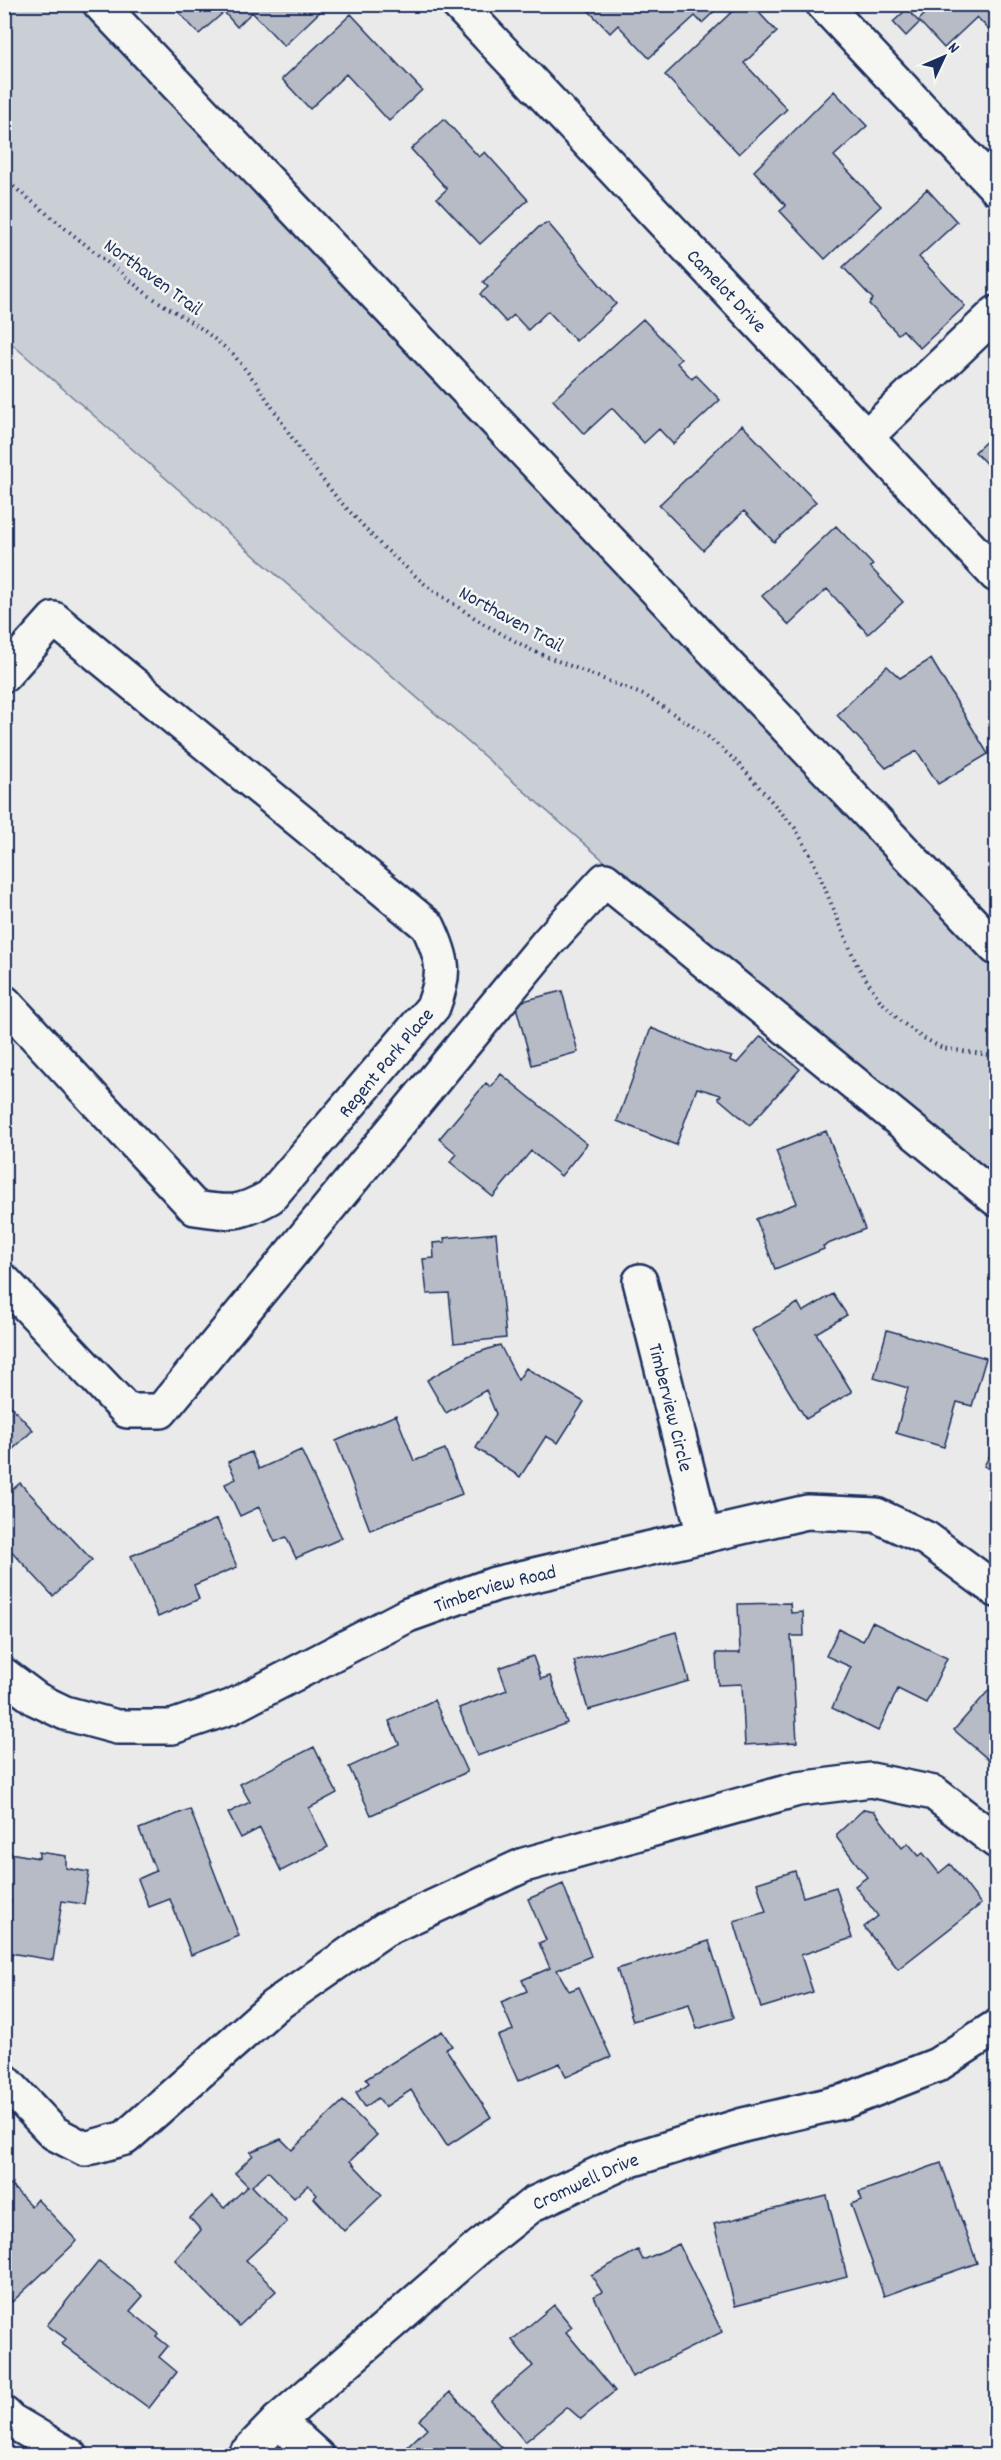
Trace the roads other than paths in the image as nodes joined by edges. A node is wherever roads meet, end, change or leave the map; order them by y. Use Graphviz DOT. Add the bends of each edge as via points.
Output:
graph roads {
  1 [pos="100,4"];
  2 [pos="458,4"];
  3 [pos="823,4"];
  4 [pos="996,188"];
  5 [pos="996,313"];
  6 [pos="866,437"];
  7 [pos="996,575"];
  8 [pos="4,675"];
  9 [pos="996,948"];
  10 [pos="4,1002"];
  11 [pos="996,1199"];
  12 [pos="4,1281"];
  13 [pos="640,1281"];
  14 [pos="704,1536"];
  15 [pos="996,1590"];
  16 [pos="4,1675"];
  17 [pos="996,1841"];
  18 [pos="996,2027"];
  19 [pos="4,2080"];
  20 [pos="4,2414"];
  21 [pos="278,2421"];
  22 [pos="71,2456"];
  23 [pos="244,2456"];
  24 [pos="316,2456"];
  1 -- 9 [label="street"];
  2 -- 6 [label="street, Camelot Drive"];
  3 -- 4 [label="street"];
  5 -- 6 [label="street"];
  6 -- 7 [label="street, Camelot Drive"];
  8 -- 10 [label="street, Regent Park Place" via="54,619 428,926 441,953 442,984 433,1007 270,1197 252,1208 230,1214 195,1208"];
  11 -- 12 [label="street" via="605,880 548,942 161,1411 127,1410"];
  13 -- 14 [label="street, Timberview Circle"];
  14 -- 15 [label="street, Timberview Road" via="807,1512 876,1515 927,1539"];
  14 -- 16 [label="street, Timberview Road" via="495,1584 419,1611 231,1707 172,1727 117,1727 65,1713 36,1699"];
  17 -- 19 [label="street" via="934,1793 871,1780 798,1789 524,1865 385,1929 274,2006 125,2138 85,2149 54,2133"];
  18 -- 21 [label="street, Cromwell Drive" via="937,2065 845,2101 743,2125 624,2162 533,2204"];
  20 -- 22 [label="street"];
  21 -- 23 [label="street, Cromwell Drive"];
  21 -- 24 [label="street"];
}
